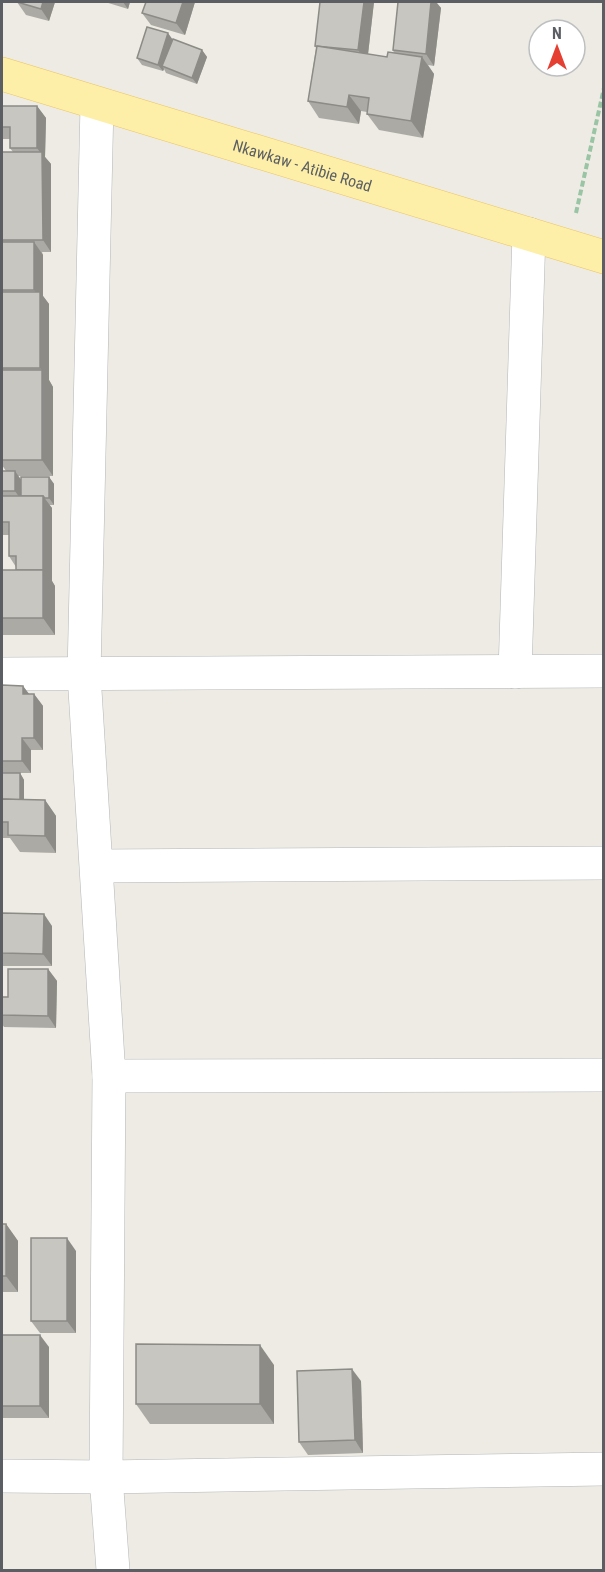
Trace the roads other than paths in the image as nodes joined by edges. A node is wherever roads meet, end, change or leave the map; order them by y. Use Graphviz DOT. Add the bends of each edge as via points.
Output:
graph roads {
  1 [pos="2,74"];
  2 [pos="97,104"];
  3 [pos="530,234"];
  4 [pos="603,257"];
  5 [pos="603,671"];
  6 [pos="514,672"];
  7 [pos="2,674"];
  8 [pos="84,674"];
  9 [pos="603,862"];
  10 [pos="98,866"];
  11 [pos="603,1075"];
  12 [pos="109,1077"];
  13 [pos="603,1469"];
  14 [pos="2,1476"];
  15 [pos="106,1477"];
  16 [pos="113,1570"];
  1 -- 2 [label="main road, Nkawkaw - Atibie Road"];
  2 -- 3 [label="main road, Nkawkaw - Atibie Road"];
  2 -- 8 [label="street"];
  3 -- 4 [label="main road, Nkawkaw - Atibie Road"];
  3 -- 6 [label="street"];
  5 -- 6 [label="street"];
  6 -- 8 [label="street"];
  7 -- 8 [label="street"];
  8 -- 10 [label="street"];
  9 -- 10 [label="street"];
  10 -- 12 [label="street"];
  11 -- 12 [label="street"];
  12 -- 15 [label="street"];
  13 -- 15 [label="street"];
  14 -- 15 [label="street"];
  15 -- 16 [label="street"];
}
